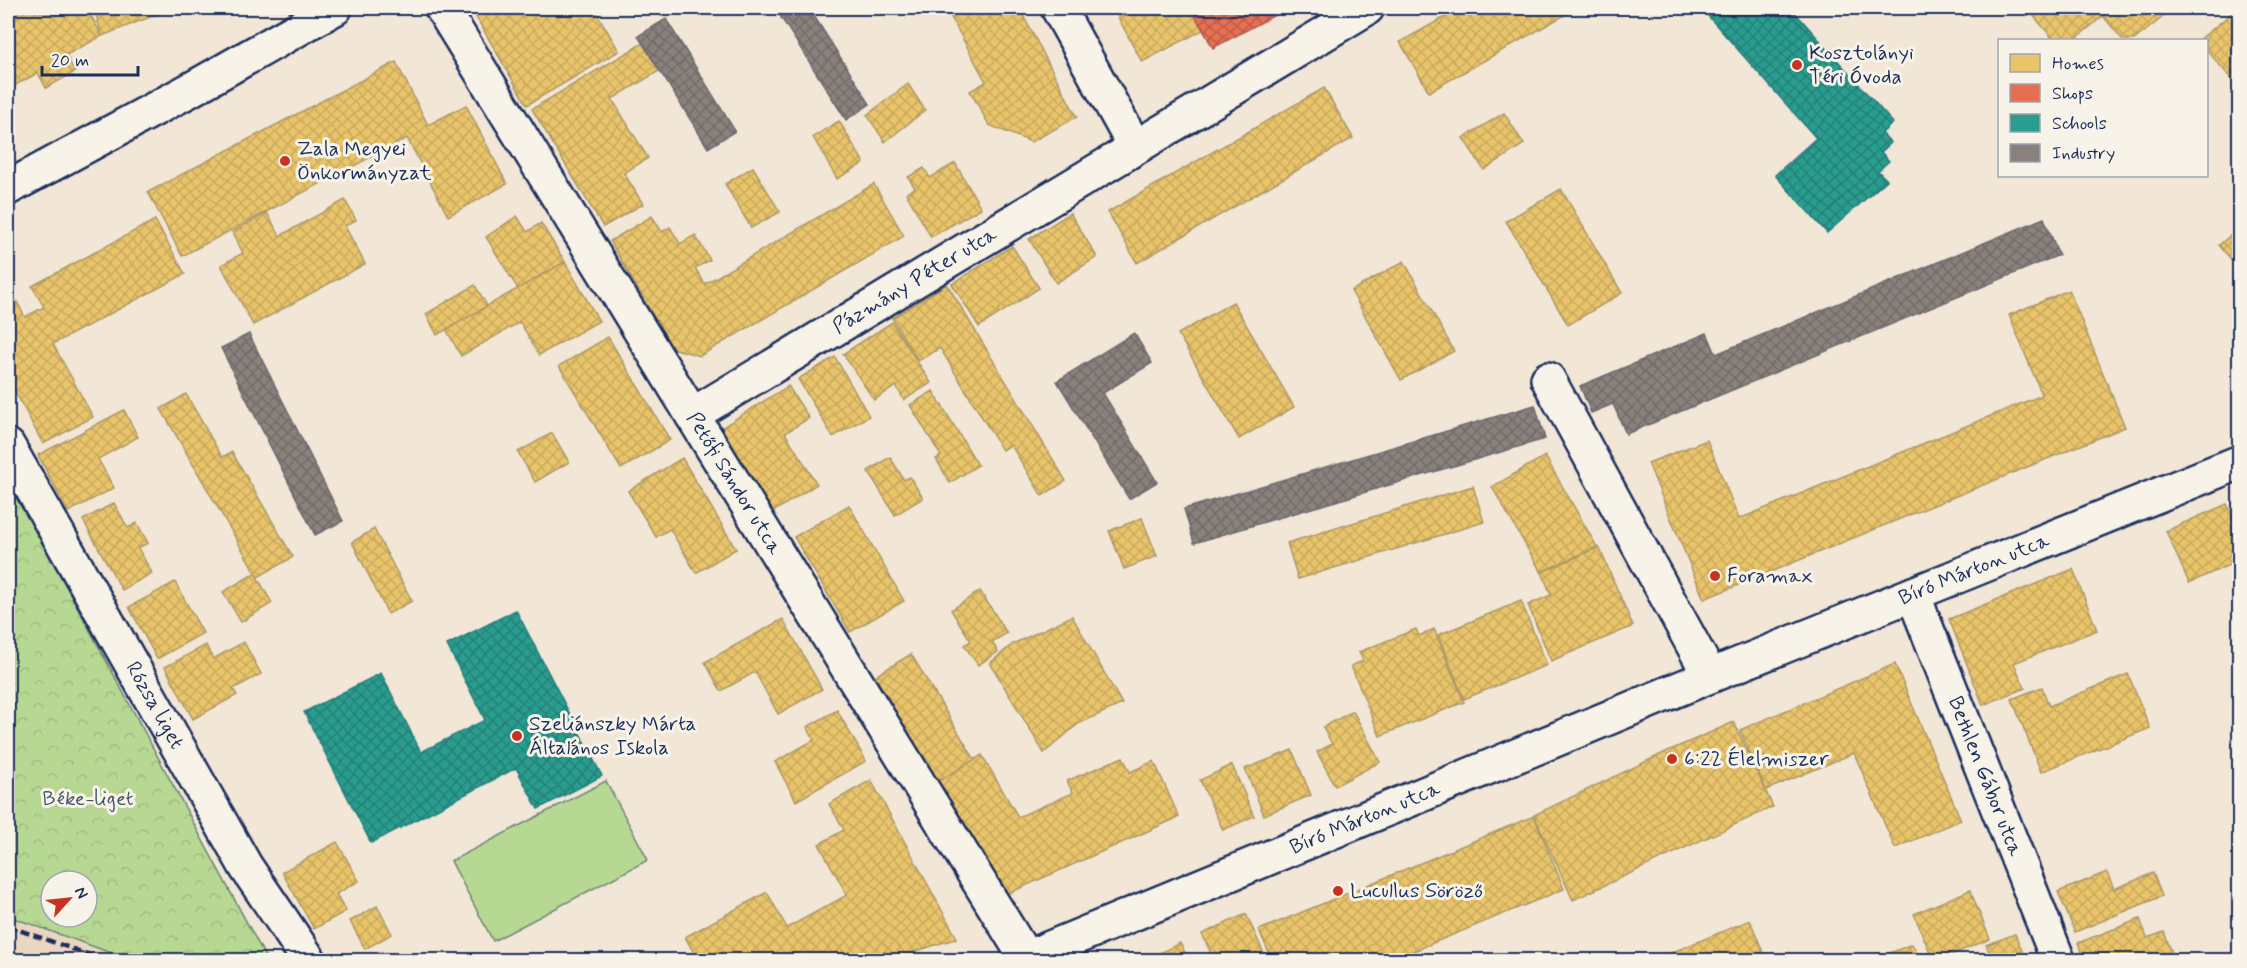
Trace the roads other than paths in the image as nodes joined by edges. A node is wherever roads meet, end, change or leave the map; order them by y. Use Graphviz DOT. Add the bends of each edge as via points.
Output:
graph roads {
  1 [pos="335,8"];
  2 [pos="442,8"];
  3 [pos="1058,8"];
  4 [pos="1367,8"];
  5 [pos="1136,147"];
  6 [pos="8,188"];
  7 [pos="1548,379"];
  8 [pos="692,415"];
  9 [pos="8,446"];
  10 [pos="2240,462"];
  11 [pos="1913,594"];
  12 [pos="1710,676"];
  13 [pos="1023,959"];
  14 [pos="309,960"];
  15 [pos="2058,960"];
  1 -- 6 [label="street"];
  2 -- 8 [label="street, Petőfi Sándor utca"];
  3 -- 5 [label="street"];
  4 -- 5 [label="street, Pázmány Péter utca"];
  5 -- 8 [label="street, Pázmány Péter utca"];
  7 -- 12 [label="street"];
  8 -- 13 [label="street, Petőfi Sándor utca"];
  9 -- 14 [label="street, Rózsa liget" via="246,867"];
  10 -- 11 [label="street, Bíró Márton utca"];
  11 -- 12 [label="street, Bíró Márton utca"];
  11 -- 15 [label="street, Bethlen Gábor utca"];
  12 -- 13 [label="street, Bíró Márton utca"];
}
